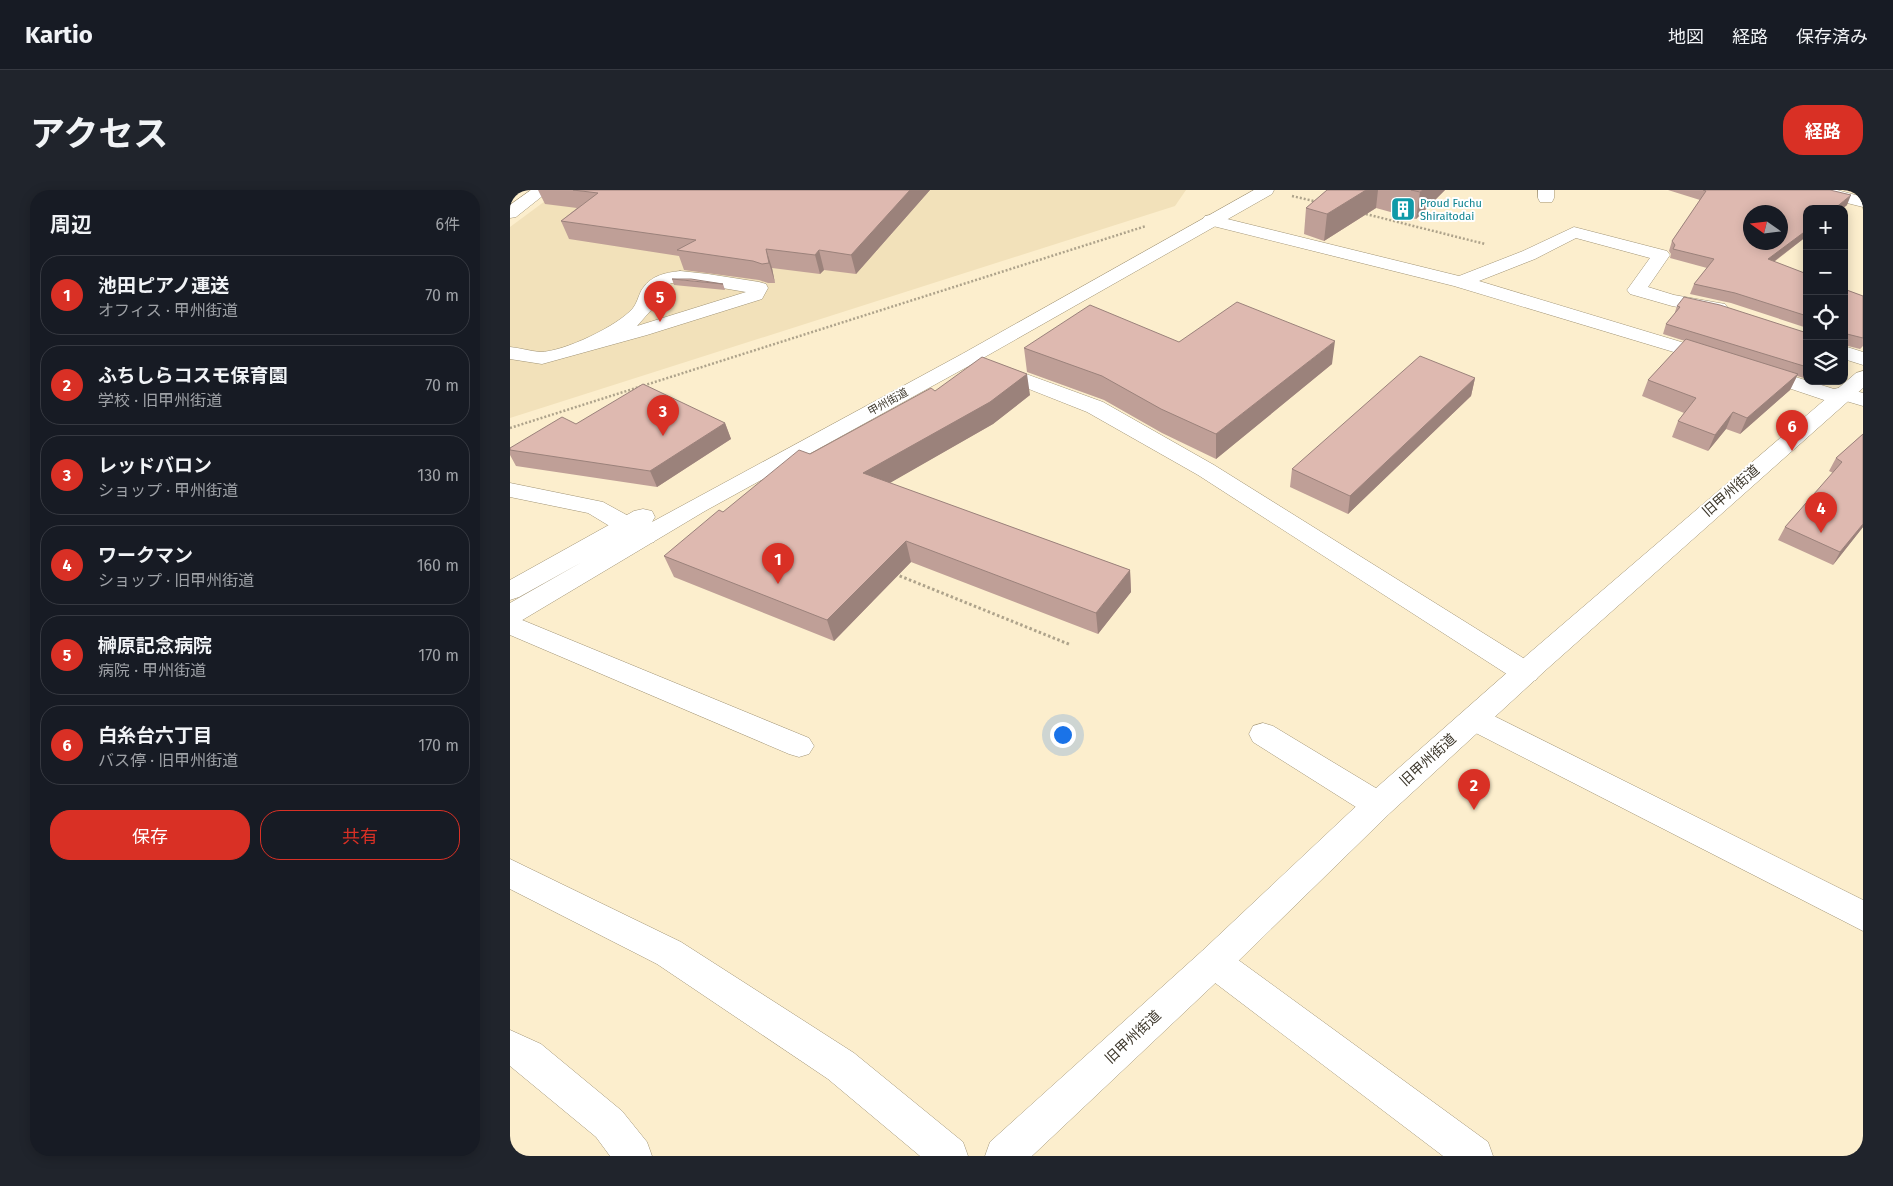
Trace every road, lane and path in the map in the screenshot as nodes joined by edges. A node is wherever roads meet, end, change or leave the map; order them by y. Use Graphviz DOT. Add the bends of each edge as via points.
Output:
graph roads {
  1 [pos="542,190"];
  2 [pos="1235,190"];
  3 [pos="1266,190"];
  4 [pos="1818,190"];
  5 [pos="1284,194"];
  6 [pos="1863,202"];
  7 [pos="1322,203"];
  8 [pos="1360,212"];
  9 [pos="510,213"];
  10 [pos="1203,217"];
  11 [pos="1529,255"];
  12 [pos="1461,282"];
  13 [pos="649,301"];
  14 [pos="1739,314"];
  15 [pos="684,318"];
  16 [pos="585,347"];
  17 [pos="510,353"];
  18 [pos="1848,353"];
  19 [pos="969,358"];
  20 [pos="1863,359"];
  21 [pos="1851,392"];
  22 [pos="510,428"];
  23 [pos="510,490"];
  24 [pos="636,531"];
  25 [pos="886,570"];
  26 [pos="510,591"];
  27 [pos="510,615"];
  28 [pos="510,624"];
  29 [pos="1071,645"];
  30 [pos="1526,673"];
  31 [pos="1474,719"];
  32 [pos="1263,734"];
  33 [pos="799,746"];
  34 [pos="1378,805"];
  35 [pos="510,873"];
  36 [pos="1863,916"];
  37 [pos="1214,962"];
  38 [pos="510,1047"];
  39 [pos="633,1156"];
  40 [pos="949,1156"];
  41 [pos="1004,1156"];
  42 [pos="1474,1156"];
  1 -- 9 [label="main road"];
  2 -- 10 [label="main road, 甲州街道"];
  3 -- 10 [label="main road, 甲州街道"];
  4 -- 6 [label="main road"];
  5 -- 7 [label="path"];
  8 -- 11 [label="path"];
  10 -- 12 [label="main road"];
  10 -- 19 [label="main road, 甲州街道"];
  10 -- 22 [label="path" via="1178,216"];
  10 -- 24 [label="main road, 甲州街道"];
  11 -- 12 [label="main road"];
  11 -- 14 [label="main road" via="1574,232 1661,255 1637,290"];
  12 -- 21 [label="main road" via="1734,363"];
  13 -- 15 [label="main road" via="655,310"];
  13 -- 15 [label="main road" via="654,286 661,280 675,277 759,288 755,295"];
  13 -- 16 [label="main road" via="626,324"];
  15 -- 16 [label="main road"];
  16 -- 17 [label="main road" via="542,358"];
  18 -- 20 [label="main road"];
  19 -- 24 [label="main road, 甲州街道" via="697,506"];
  19 -- 30 [label="main road" via="1095,407 1206,470"];
  21 -- 30 [label="main road, 旧甲州街道"];
  23 -- 24 [label="main road" via="595,506"];
  24 -- 26 [label="main road, 甲州街道"];
  24 -- 27 [label="main road, 甲州街道"];
  25 -- 29 [label="path"];
  28 -- 33 [label="main road"];
  30 -- 31 [label="main road, 旧甲州街道"];
  31 -- 34 [label="main road, 旧甲州街道"];
  31 -- 36 [label="main road"];
  32 -- 34 [label="main road"];
  34 -- 37 [label="main road, 旧甲州街道"];
  35 -- 40 [label="main road" via="669,953 841,1066"];
  37 -- 41 [label="main road, 旧甲州街道"];
  37 -- 42 [label="main road"];
  38 -- 39 [label="main road" via="528,1056 609,1124"];
}
